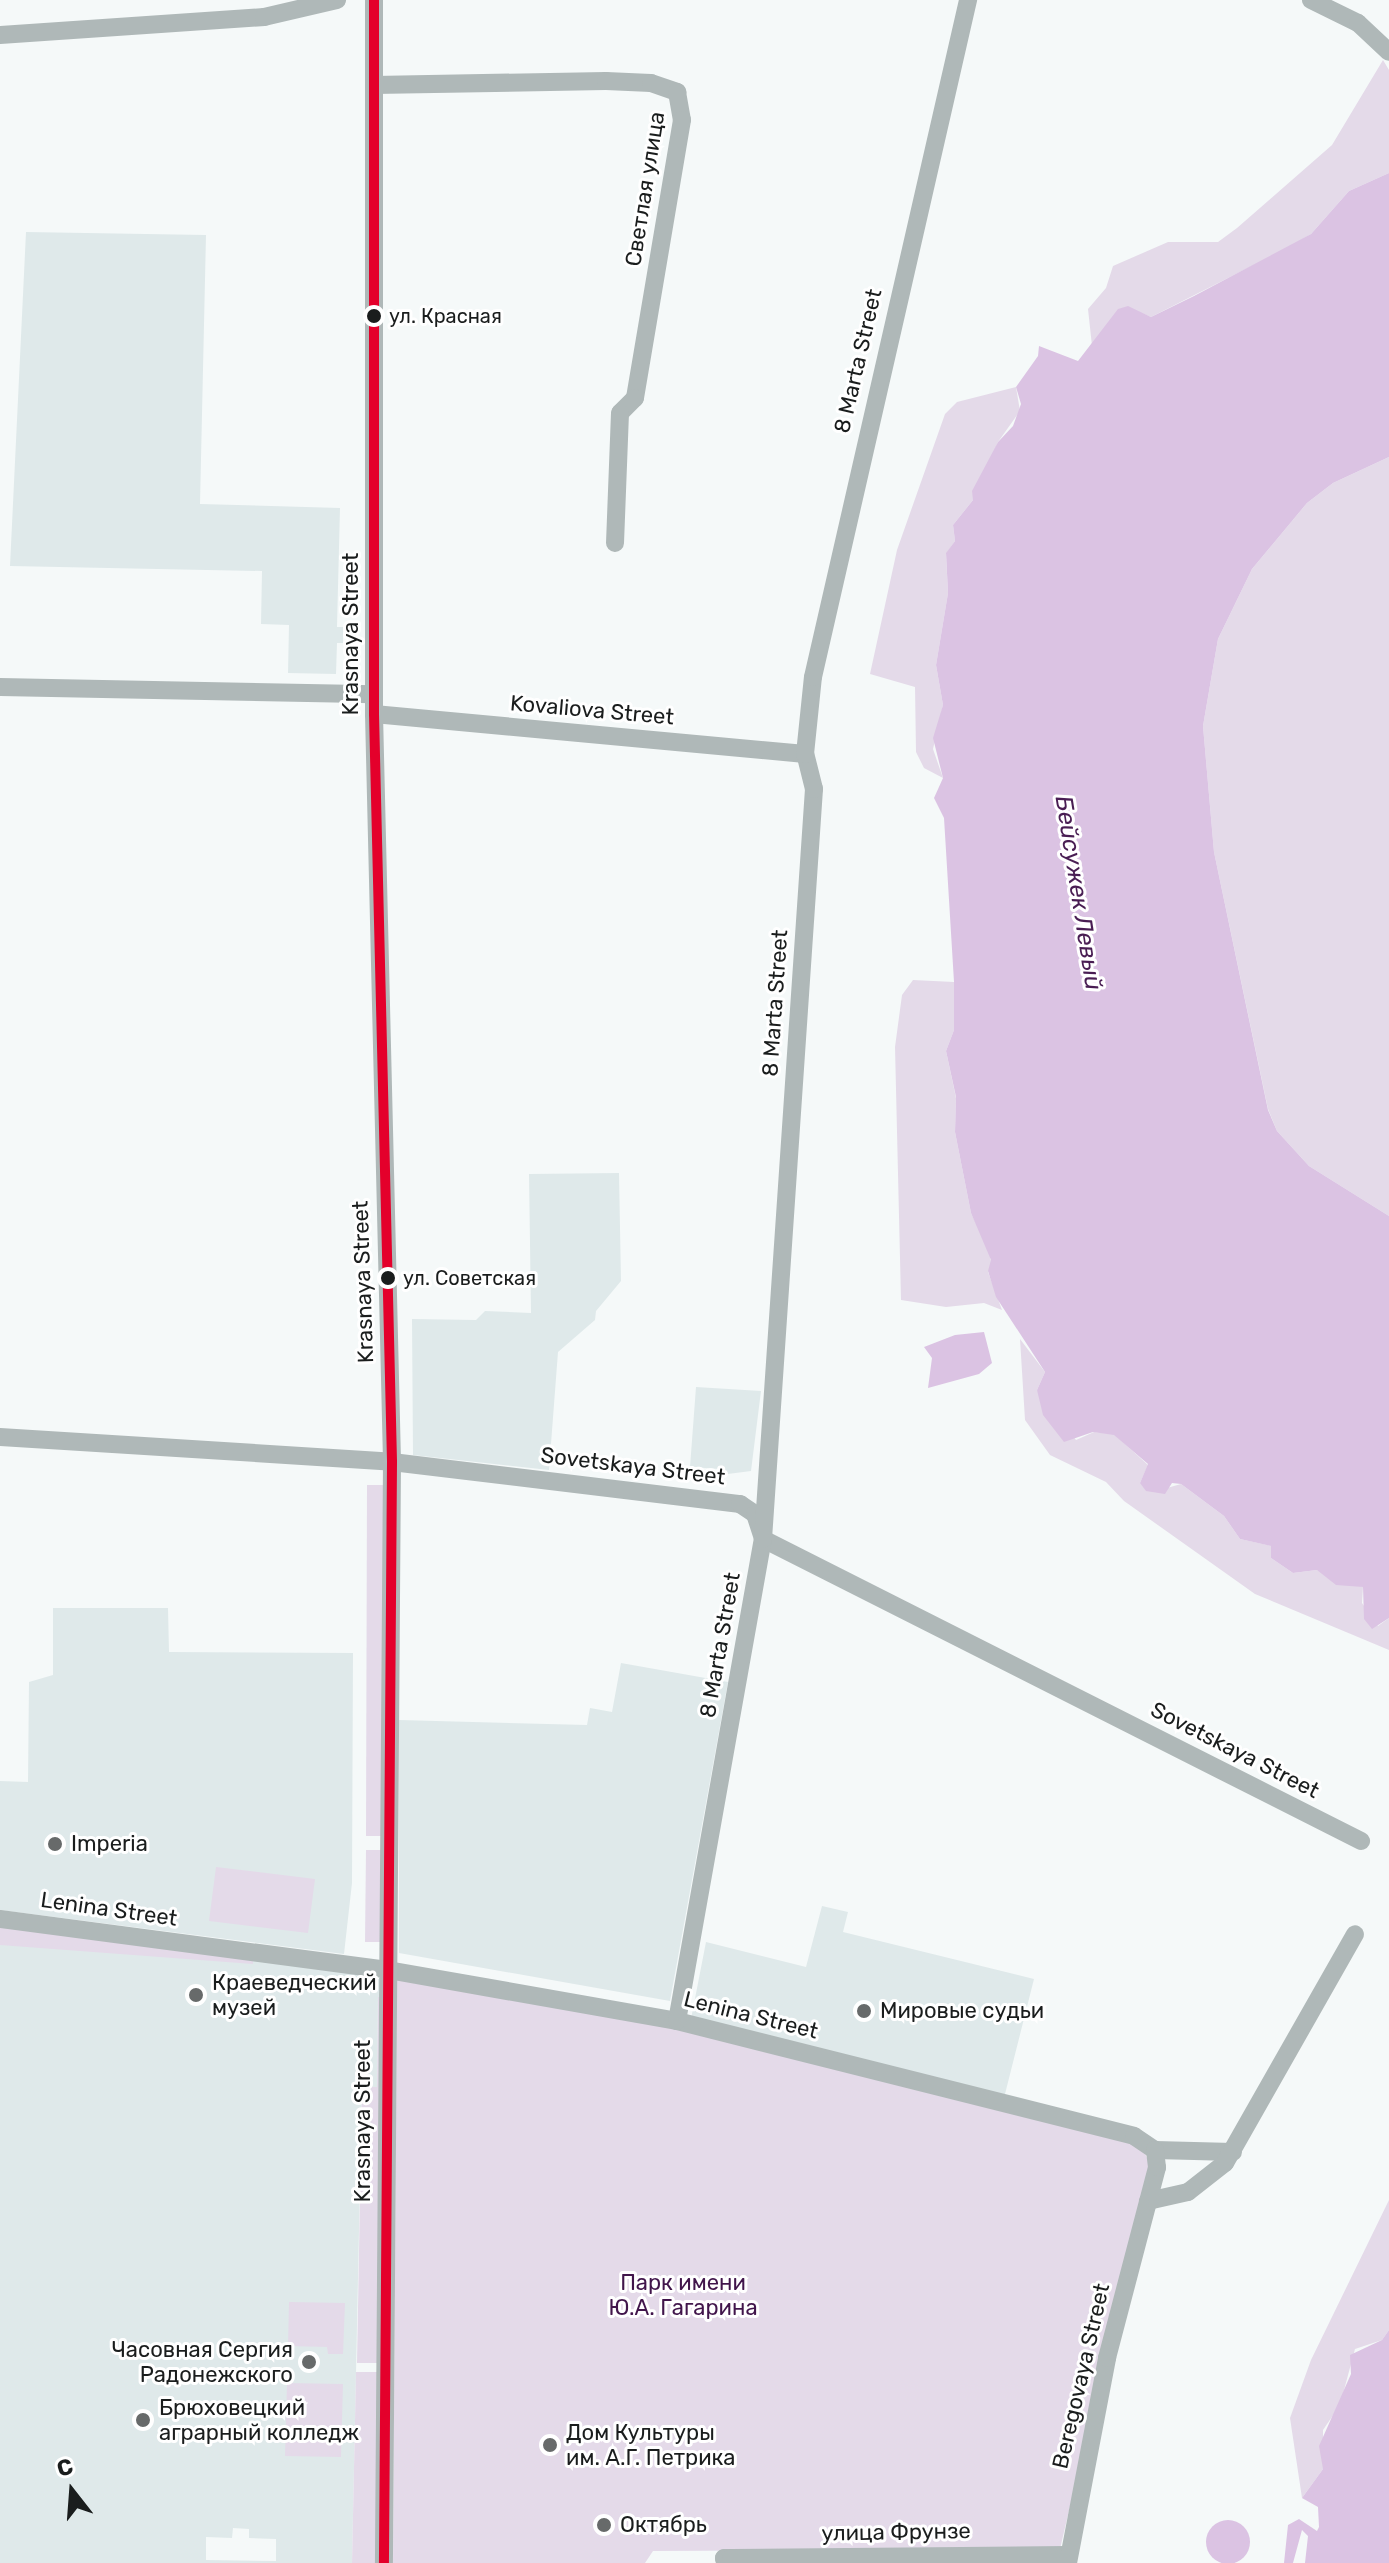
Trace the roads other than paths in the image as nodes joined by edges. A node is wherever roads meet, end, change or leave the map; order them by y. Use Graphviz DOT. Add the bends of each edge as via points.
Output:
graph roads {
  1 [pos="337,0"];
  2 [pos="374,0"];
  3 [pos="968,0"];
  4 [pos="1311,0"];
  5 [pos="0,35"];
  6 [pos="1389,52"];
  7 [pos="374,85"];
  8 [pos="615,543"];
  9 [pos="0,687"];
  10 [pos="374,694"];
  11 [pos="374,714"];
  12 [pos="805,754"];
  13 [pos="0,1437"];
  14 [pos="392,1462"];
  15 [pos="763,1539"];
  16 [pos="1361,1841"];
  17 [pos="0,1919"];
  18 [pos="1355,1934"];
  19 [pos="388,1970"];
  20 [pos="677,2021"];
  21 [pos="1155,2150"];
  22 [pos="1233,2152"];
  23 [pos="1148,2201"];
  24 [pos="1068,2559"];
  25 [pos="725,2560"];
  26 [pos="384,2563"];
  1 -- 5 [label="street" via="264,17"];
  2 -- 7 [label="street, Krasnaya Street"];
  3 -- 12 [label="street, 8 Marta Street" via="826,603"];
  4 -- 6 [label="street" via="1358,23"];
  7 -- 8 [label="street, Светлая улица" via="606,81 651,83 677,92 682,120 635,398 620,413"];
  7 -- 10 [label="street, Krasnaya Street"];
  9 -- 10 [label="street"];
  10 -- 11 [label="street, Krasnaya Street"];
  11 -- 12 [label="street, Kovaliova Street"];
  11 -- 14 [label="street, Krasnaya Street"];
  12 -- 15 [label="street, 8 Marta Street" via="814,789"];
  13 -- 14 [label="street, Sovetskaya Street"];
  14 -- 15 [label="street, Sovetskaya Street" via="740,1504 755,1514"];
  14 -- 19 [label="street, Krasnaya Street"];
  15 -- 16 [label="street, Sovetskaya Street"];
  15 -- 20 [label="street, 8 Marta Street"];
  17 -- 19 [label="street, Lenina Street"];
  18 -- 22 [label="street"];
  19 -- 20 [label="street, Lenina Street"];
  19 -- 26 [label="street, Krasnaya Street"];
  20 -- 21 [label="street, Lenina Street" via="1134,2136"];
  21 -- 22 [label="street, Lenina Street"];
  21 -- 23 [label="street, Beregovaya Street"];
  22 -- 23 [label="street" via="1204,2184"];
  23 -- 24 [label="street, Beregovaya Street" via="1107,2358"];
  24 -- 25 [label="street, улица Фрунзе"];
}
